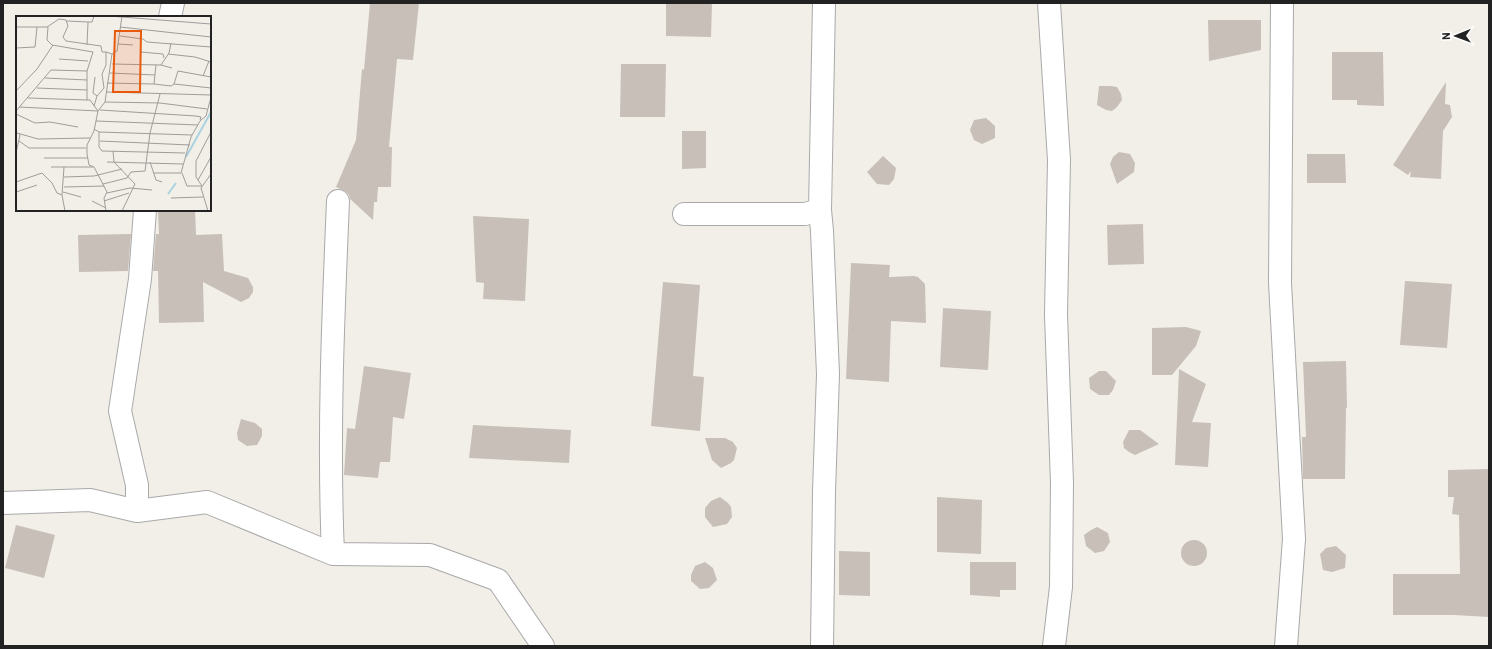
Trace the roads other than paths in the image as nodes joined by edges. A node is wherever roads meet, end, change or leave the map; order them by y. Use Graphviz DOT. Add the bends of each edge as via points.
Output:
graph roads {
  1 [pos="173,3"];
  2 [pos="824,3"];
  3 [pos="1049,3"];
  4 [pos="1282,3"];
  5 [pos="170,16"];
  6 [pos="338,201"];
  7 [pos="820,210"];
  8 [pos="146,211"];
  9 [pos="684,214"];
  10 [pos="3,503"];
  11 [pos="136,511"];
  12 [pos="333,554"];
  13 [pos="543,646"];
  14 [pos="822,646"];
  15 [pos="1054,646"];
  16 [pos="1286,646"];
  1 -- 5 [label="street"];
  2 -- 7 [label="street"];
  3 -- 15 [label="street" via="1059,160 1056,315 1062,483 1061,587"];
  4 -- 16 [label="street" via="1280,283 1294,539"];
  6 -- 12 [label="street" via="330,480"];
  7 -- 9 [label="street" via="805,214"];
  7 -- 14 [label="street" via="828,374"];
  8 -- 11 [label="street" via="140,279 120,411 137,485"];
  10 -- 11 [label="street" via="90,500"];
  11 -- 12 [label="street" via="207,502"];
  12 -- 13 [label="street" via="430,555 498,580"];
}
